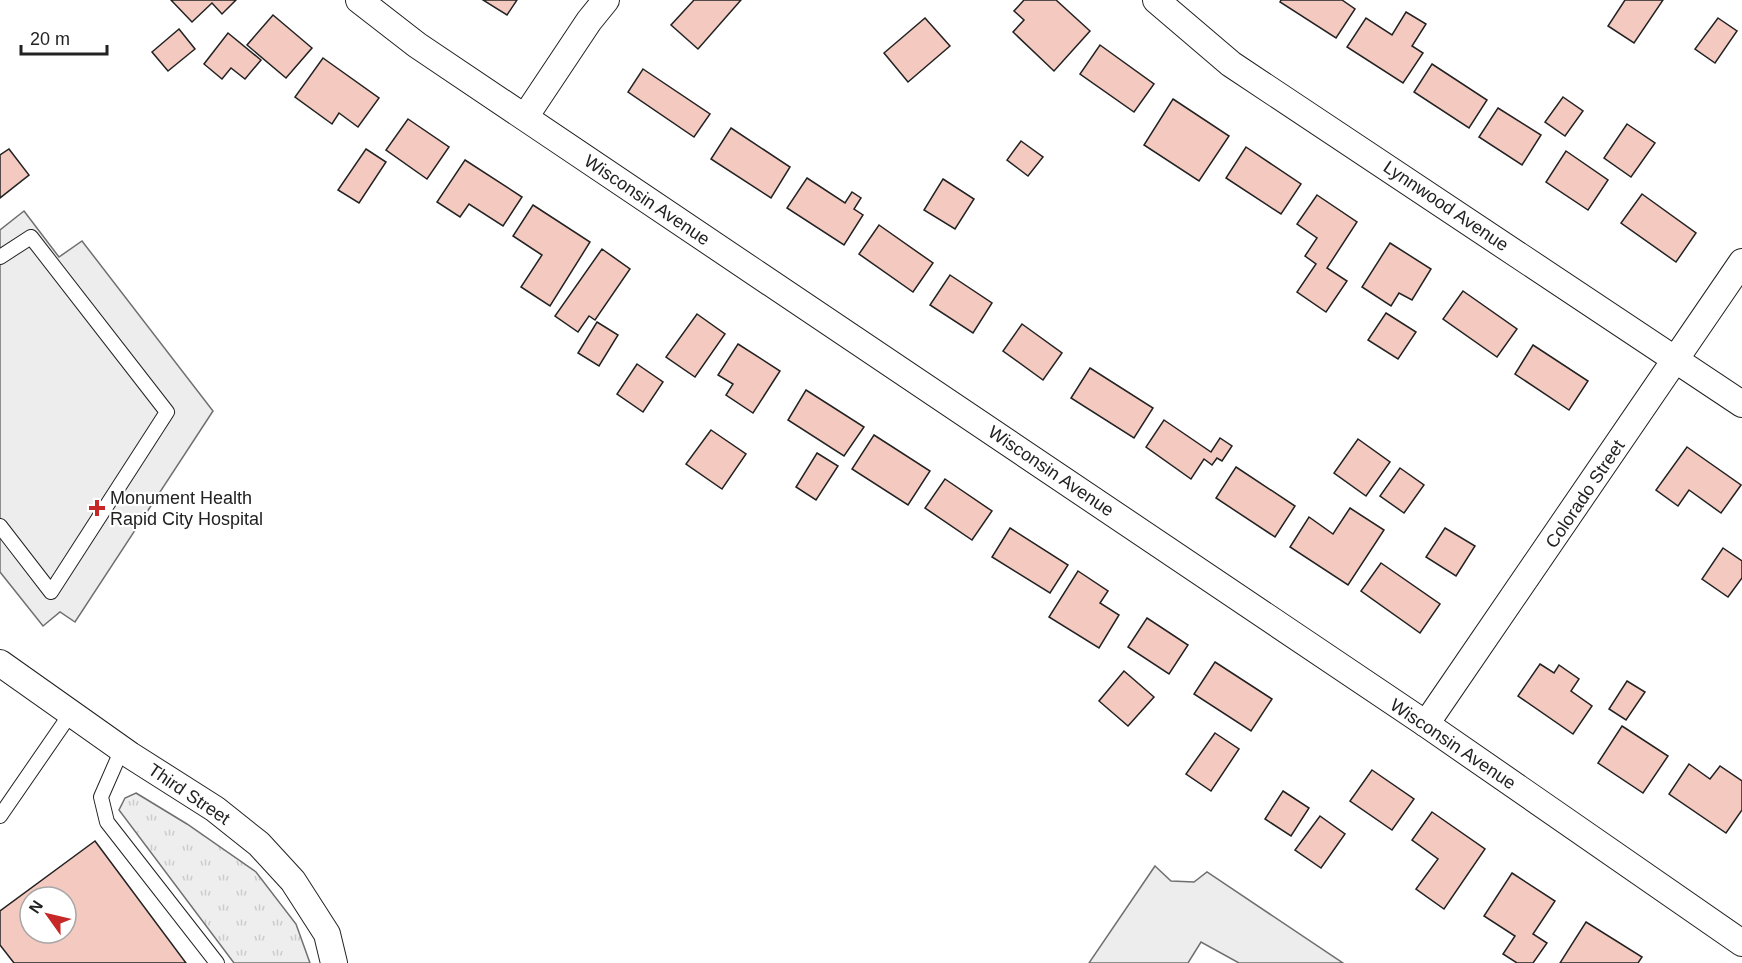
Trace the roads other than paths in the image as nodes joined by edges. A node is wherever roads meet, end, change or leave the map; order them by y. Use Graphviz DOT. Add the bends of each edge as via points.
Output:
graph roads {
  1 [pos="359,0"];
  2 [pos="606,0"];
  3 [pos="1156,0"];
  4 [pos="525,117"];
  5 [pos="0,257"];
  6 [pos="1742,262"];
  7 [pos="1676,360"];
  8 [pos="1742,404"];
  9 [pos="0,526"];
  10 [pos="0,663"];
  11 [pos="71,713"];
  12 [pos="1426,724"];
  13 [pos="123,749"];
  14 [pos="0,816"];
  15 [pos="1742,943"];
  16 [pos="217,963"];
  17 [pos="334,963"];
  1 -- 4 [label="street, Wisconsin Avenue" via="417,45"];
  2 -- 4 [label="street"];
  3 -- 7 [label="street, Lynnwood Avenue" via="1231,64"];
  4 -- 12 [label="street, Wisconsin Avenue"];
  5 -- 9 [label="lane" via="31,237 167,412 51,592"];
  6 -- 7 [label="street, Colorado Street"];
  7 -- 8 [label="street, Lynnwood Avenue"];
  7 -- 12 [label="street, Colorado Street"];
  10 -- 11 [label="street, Third Street"];
  11 -- 13 [label="street, Third Street"];
  11 -- 14 [label="lane"];
  12 -- 15 [label="street, Wisconsin Avenue"];
  13 -- 16 [label="lane" via="101,797 106,822"];
  13 -- 17 [label="street, Third Street" via="259,844 293,881 322,925"];
}
